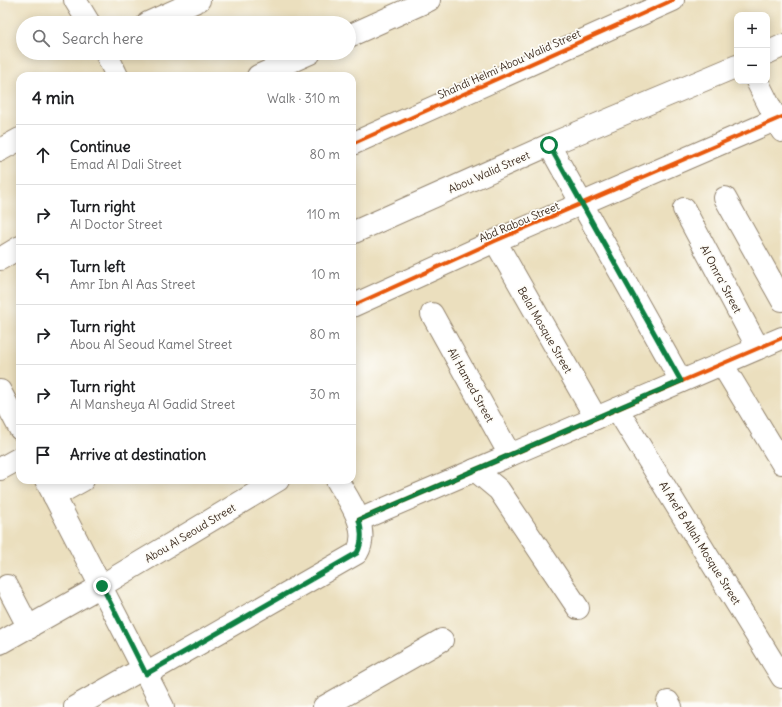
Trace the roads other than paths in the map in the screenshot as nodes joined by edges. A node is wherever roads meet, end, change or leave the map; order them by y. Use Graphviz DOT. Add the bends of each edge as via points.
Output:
graph roads {
  1 [pos="75,0"];
  2 [pos="199,0"];
  3 [pos="429,0"];
  4 [pos="673,0"];
  5 [pos="158,12"];
  6 [pos="85,16"];
  7 [pos="356,33"];
  8 [pos="782,46"];
  9 [pos="770,52"];
  10 [pos="109,60"];
  11 [pos="294,60"];
  12 [pos="734,67"];
  13 [pos="115,72"];
  14 [pos="267,72"];
  15 [pos="759,84"];
  16 [pos="780,123"];
  17 [pos="16,141"];
  18 [pos="356,142"];
  19 [pos="549,145"];
  20 [pos="0,150"];
  21 [pos="725,198"];
  22 [pos="582,204"];
  23 [pos="684,209"];
  24 [pos="356,231"];
  25 [pos="495,241"];
  26 [pos="16,249"];
  27 [pos="0,259"];
  28 [pos="782,300"];
  29 [pos="356,304"];
  30 [pos="432,314"];
  31 [pos="782,338"];
  32 [pos="758,348"];
  33 [pos="722,364"];
  34 [pos="681,381"];
  35 [pos="0,391"];
  36 [pos="617,409"];
  37 [pos="596,418"];
  38 [pos="16,421"];
  39 [pos="510,455"];
  40 [pos="16,460"];
  41 [pos="782,463"];
  42 [pos="0,469"];
  43 [pos="475,470"];
  44 [pos="66,484"];
  45 [pos="271,484"];
  46 [pos="339,484"];
  47 [pos="50,488"];
  48 [pos="359,520"];
  49 [pos="7,586"];
  50 [pos="102,586"];
  51 [pos="578,608"];
  52 [pos="29,628"];
  53 [pos="442,640"];
  54 [pos="0,643"];
  55 [pos="145,671"];
  56 [pos="782,677"];
  57 [pos="75,707"];
  58 [pos="163,707"];
  59 [pos="324,707"];
  1 -- 6 [label="street"];
  2 -- 5 [label="street"];
  3 -- 7 [label="street"];
  4 -- 18 [label="street, Shahdi Helmi Abou Walid Street"];
  8 -- 9 [label="street"];
  10 -- 13 [label="street"];
  11 -- 14 [label="street"];
  12 -- 19 [label="street, Abou Walid Street"];
  15 -- 16 [label="street"];
  16 -- 22 [label="street, Abd Rabou Street"];
  17 -- 20 [label="street"];
  19 -- 22 [label="street"];
  19 -- 24 [label="street, Abou Walid Street"];
  21 -- 28 [label="street"];
  22 -- 25 [label="street, Abd Rabou Street"];
  22 -- 34 [label="street"];
  23 -- 32 [label="street, Al Omra' Street"];
  25 -- 29 [label="street, Abd Rabou Street"];
  25 -- 37 [label="street, Belal Mosque Street"];
  26 -- 27 [label="street"];
  30 -- 39 [label="street, Ali Hamed Street"];
  31 -- 32 [label="street"];
  32 -- 33 [label="street"];
  33 -- 34 [label="street"];
  33 -- 41 [label="street"];
  34 -- 36 [label="street"];
  35 -- 38 [label="street"];
  36 -- 37 [label="street"];
  36 -- 56 [label="street, Al Aref B Allah Mosque Street"];
  37 -- 39 [label="street"];
  39 -- 43 [label="street"];
  40 -- 42 [label="street"];
  43 -- 48 [label="street"];
  43 -- 51 [label="street" via="499,490"];
  44 -- 47 [label="street"];
  45 -- 50 [label="street, Abou Al Seoud Street"];
  46 -- 48 [label="street"];
  47 -- 50 [label="street"];
  48 -- 55 [label="street" via="361,546 357,553"];
  49 -- 52 [label="street"];
  50 -- 52 [label="street, Abou Al Seoud Street"];
  50 -- 55 [label="street"];
  52 -- 54 [label="street, Abou Al Seoud Street"];
  53 -- 59 [label="street"];
  55 -- 57 [label="street"];
  55 -- 58 [label="street"];
}
